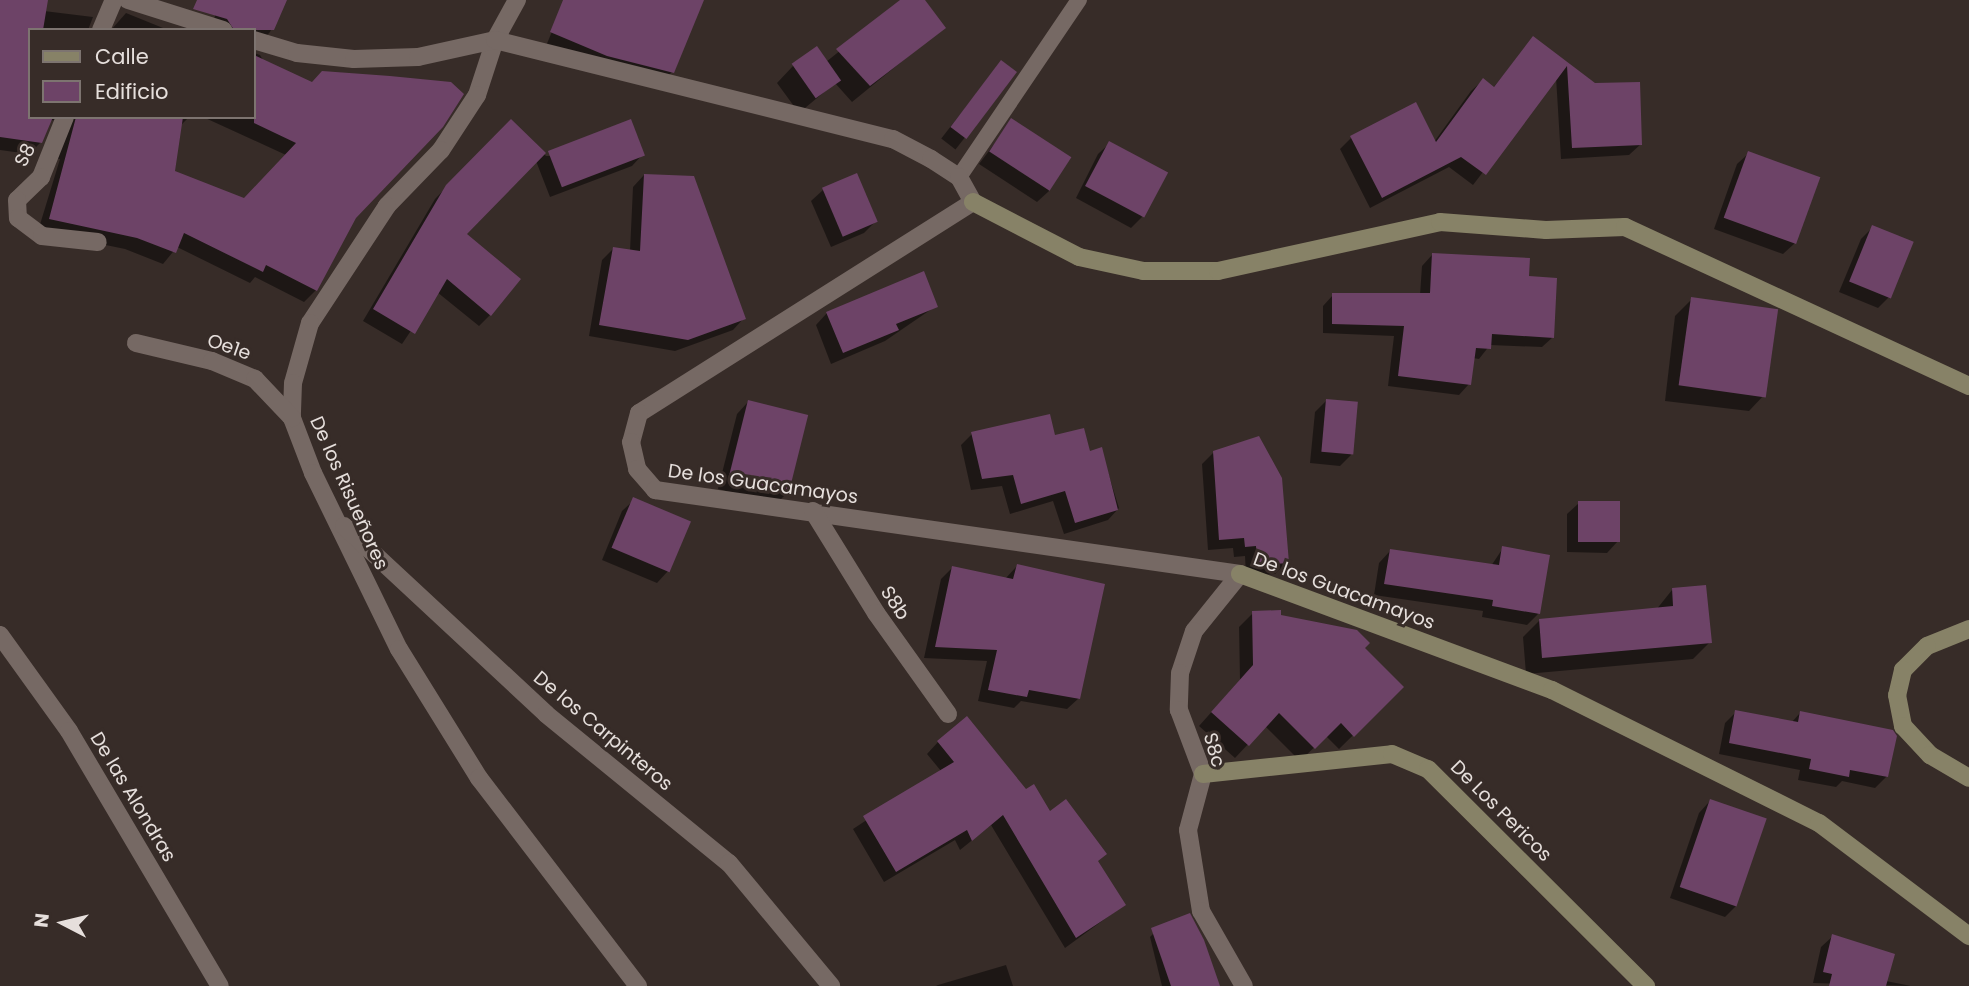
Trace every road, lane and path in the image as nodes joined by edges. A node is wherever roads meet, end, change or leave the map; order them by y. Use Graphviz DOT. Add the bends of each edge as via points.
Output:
graph roads {
  1 [pos="114,0"];
  2 [pos="128,0"];
  3 [pos="517,0"];
  4 [pos="1079,0"];
  5 [pos="102,28"];
  6 [pos="217,28"];
  7 [pos="495,40"];
  8 [pos="256,41"];
  9 [pos="64,119"];
  10 [pos="959,177"];
  11 [pos="973,202"];
  12 [pos="98,242"];
  13 [pos="136,343"];
  14 [pos="1969,386"];
  15 [pos="292,418"];
  16 [pos="813,511"];
  17 [pos="336,519"];
  18 [pos="1240,574"];
  19 [pos="1969,629"];
  20 [pos="0,635"];
  21 [pos="948,714"];
  22 [pos="1203,774"];
  23 [pos="1969,778"];
  24 [pos="1969,936"];
  25 [pos="220,986"];
  26 [pos="638,986"];
  27 [pos="831,986"];
  28 [pos="1244,986"];
  29 [pos="1646,986"];
  1 -- 5 [label="street"];
  2 -- 6 [label="street"];
  3 -- 7 [label="street, De los Risueñores"];
  4 -- 10 [label="lane"];
  7 -- 8 [label="street" via="418,57 354,59 297,53"];
  7 -- 10 [label="street" via="893,139"];
  7 -- 15 [label="street, De los Risueñores" via="477,95 440,150 387,206 310,323 293,383"];
  9 -- 12 [label="street, S8" via="41,177 17,200 18,218 42,236"];
  10 -- 11 [label="street"];
  11 -- 14 [label="street" via="1079,257 1143,271 1218,271 1440,222 1546,230 1625,227"];
  11 -- 16 [label="street, De los Guacamayos" via="639,413 631,442 638,469 655,490"];
  13 -- 15 [label="street, Oe1e" via="212,361 255,379"];
  15 -- 17 [label="street, De los Risueñores"];
  16 -- 18 [label="street, De los Guacamayos"];
  16 -- 21 [label="street, S8b" via="876,613"];
  17 -- 26 [label="street, De los Risueñores" via="399,649 479,778"];
  17 -- 27 [label="street, De los Carpinteros" via="546,714 729,863"];
  18 -- 22 [label="street, S8c" via="1194,631 1180,673 1179,710"];
  18 -- 24 [label="street, De los Guacamayos" via="1552,690 1819,824"];
  19 -- 23 [label="street" via="1927,646 1903,670 1896,695 1903,726 1930,755"];
  20 -- 25 [label="street, De las Alondras" via="69,731"];
  22 -- 28 [label="street, S8c" via="1188,830 1201,911"];
  22 -- 29 [label="street, De Los Pericos" via="1392,754 1428,769"];
}
